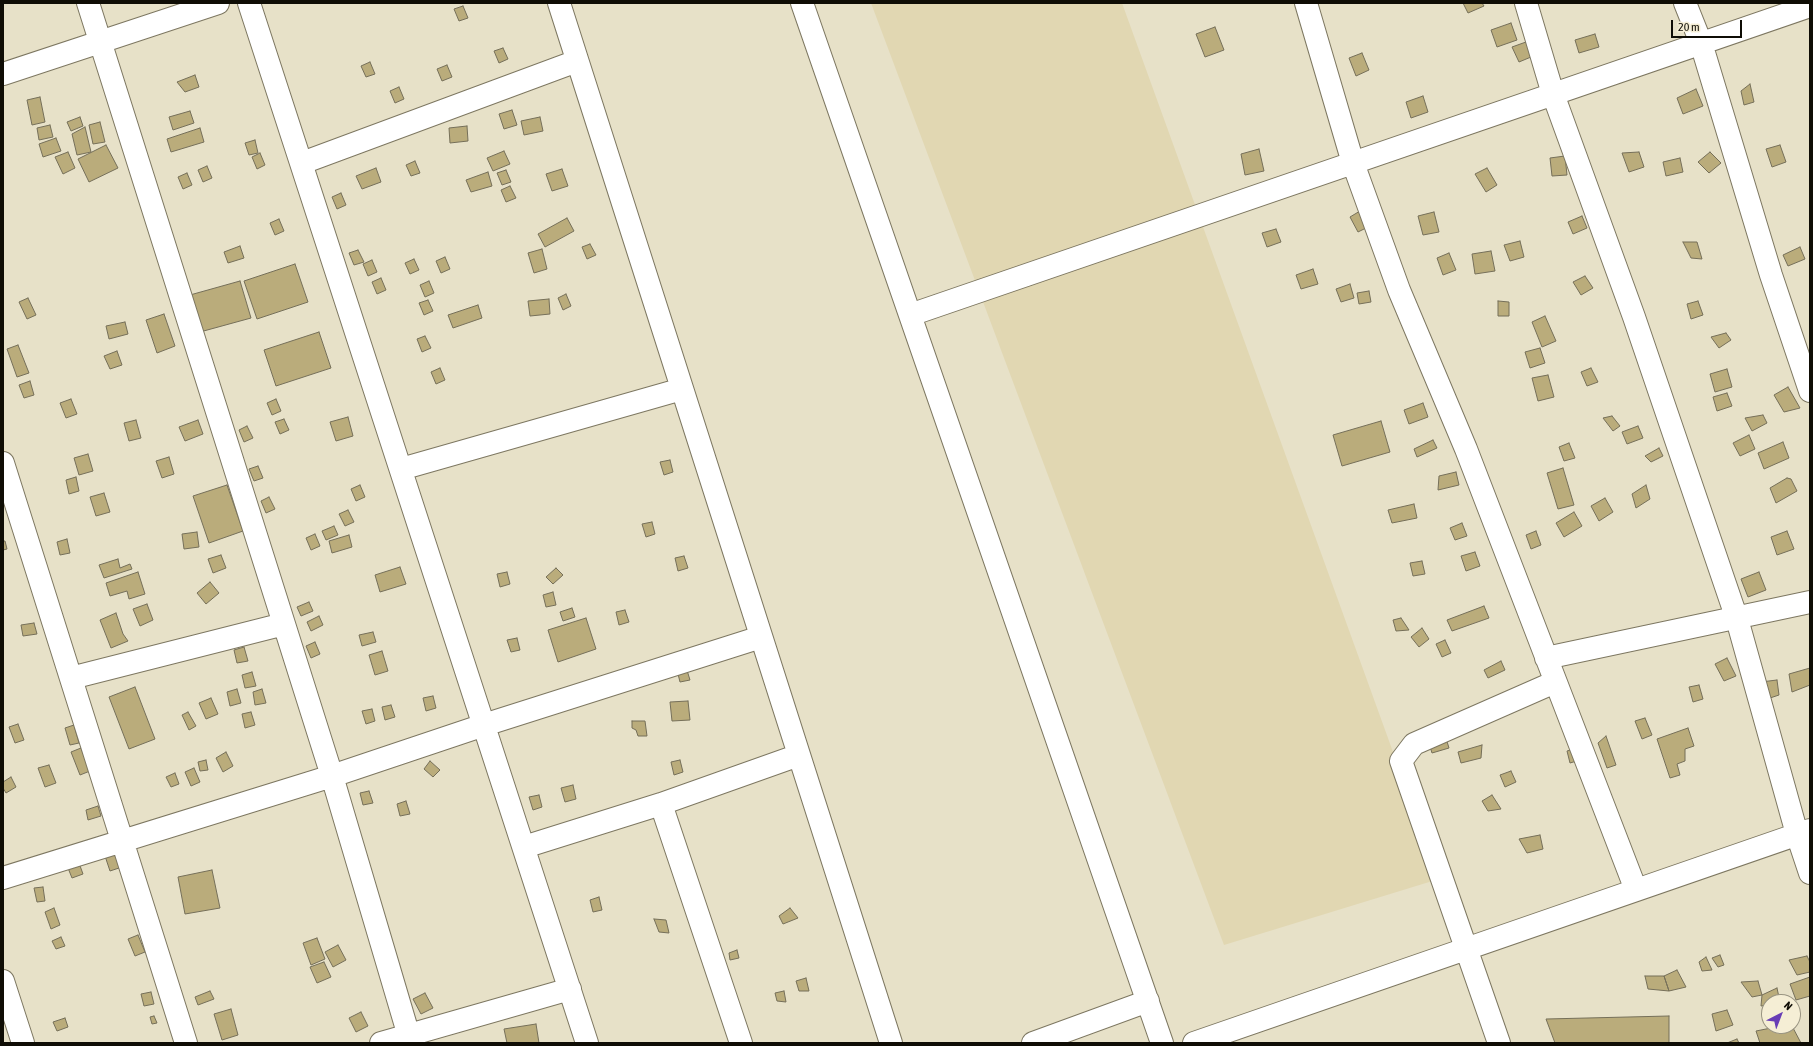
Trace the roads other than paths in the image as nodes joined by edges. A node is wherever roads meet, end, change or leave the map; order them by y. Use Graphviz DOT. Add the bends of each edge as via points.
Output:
graph roads {
  1 [pos="88,3"];
  2 [pos="218,3"];
  3 [pos="249,3"];
  4 [pos="559,3"];
  5 [pos="802,3"];
  6 [pos="1306,3"];
  7 [pos="1526,3"];
  8 [pos="1685,3"];
  9 [pos="1810,6"];
  10 [pos="100,42"];
  11 [pos="1701,43"];
  12 [pos="577,61"];
  13 [pos="3,74"];
  14 [pos="1553,94"];
  15 [pos="302,163"];
  16 [pos="1353,163"];
  17 [pos="910,315"];
  18 [pos="682,389"];
  19 [pos="1810,391"];
  20 [pos="3,463"];
  21 [pos="401,469"];
  22 [pos="1810,602"];
  23 [pos="1737,619"];
  24 [pos="284,624"];
  25 [pos="761,637"];
  26 [pos="1546,658"];
  27 [pos="71,678"];
  28 [pos="1555,682"];
  29 [pos="484,725"];
  30 [pos="799,755"];
  31 [pos="332,776"];
  32 [pos="661,804"];
  33 [pos="1803,832"];
  34 [pos="123,841"];
  35 [pos="524,847"];
  36 [pos="1810,873"];
  37 [pos="3,878"];
  38 [pos="1636,890"];
  39 [pos="1467,949"];
  40 [pos="3,981"];
  41 [pos="570,989"];
  42 [pos="1148,1001"];
  43 [pos="410,1039"];
  44 [pos="23,1043"];
  45 [pos="186,1043"];
  46 [pos="381,1043"];
  47 [pos="587,1043"];
  48 [pos="741,1043"];
  49 [pos="891,1043"];
  50 [pos="1033,1043"];
  51 [pos="1162,1043"];
  52 [pos="1194,1043"];
  53 [pos="1499,1043"];
  1 -- 10 [label="street"];
  2 -- 10 [label="street"];
  3 -- 15 [label="street"];
  4 -- 12 [label="street"];
  5 -- 17 [label="street"];
  6 -- 16 [label="street"];
  7 -- 14 [label="street"];
  8 -- 11 [label="street"];
  9 -- 11 [label="street"];
  10 -- 13 [label="street"];
  10 -- 24 [label="street"];
  11 -- 14 [label="street"];
  11 -- 19 [label="street" via="1771,275"];
  12 -- 15 [label="street"];
  12 -- 18 [label="street"];
  14 -- 16 [label="street"];
  14 -- 23 [label="street" via="1634,317"];
  15 -- 21 [label="street"];
  16 -- 17 [label="street"];
  16 -- 26 [label="street" via="1399,290 1466,449"];
  17 -- 42 [label="street"];
  18 -- 21 [label="street"];
  18 -- 25 [label="street"];
  20 -- 27 [label="street"];
  21 -- 29 [label="street"];
  22 -- 23 [label="street"];
  23 -- 26 [label="street"];
  23 -- 33 [label="street"];
  24 -- 27 [label="street"];
  24 -- 31 [label="street"];
  25 -- 29 [label="street"];
  25 -- 30 [label="street"];
  26 -- 28 [label="street"];
  27 -- 34 [label="street"];
  28 -- 38 [label="street"];
  28 -- 39 [label="street" via="1414,744 1401,761"];
  29 -- 31 [label="street"];
  29 -- 35 [label="street"];
  30 -- 32 [label="street"];
  30 -- 49 [label="street"];
  31 -- 34 [label="street"];
  31 -- 43 [label="street"];
  32 -- 35 [label="street"];
  32 -- 48 [label="street"];
  33 -- 36 [label="street"];
  33 -- 38 [label="street"];
  34 -- 37 [label="street"];
  34 -- 45 [label="street"];
  35 -- 41 [label="street"];
  38 -- 39 [label="street"];
  39 -- 52 [label="street"];
  39 -- 53 [label="street"];
  40 -- 44 [label="street"];
  41 -- 43 [label="street"];
  41 -- 47 [label="street"];
  42 -- 50 [label="street"];
  42 -- 51 [label="street"];
  43 -- 46 [label="street"];
}
